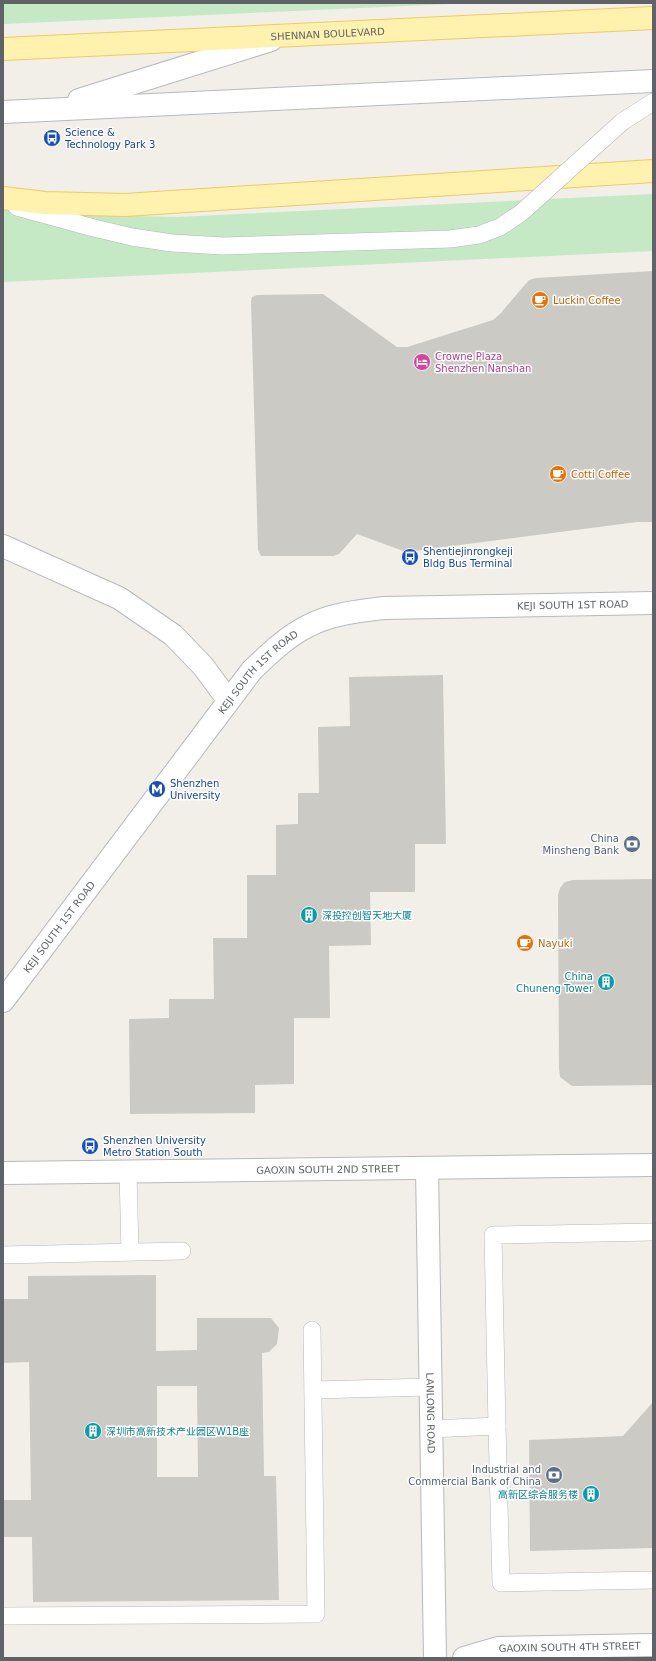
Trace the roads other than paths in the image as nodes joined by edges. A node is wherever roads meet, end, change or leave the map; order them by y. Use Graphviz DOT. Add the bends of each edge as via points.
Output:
graph roads {
  1 [pos="653,18"];
  2 [pos="286,35"];
  3 [pos="3,49"];
  4 [pos="653,81"];
  5 [pos="653,102"];
  6 [pos="49,110"];
  7 [pos="3,112"];
  8 [pos="653,171"];
  9 [pos="3,198"];
  10 [pos="3,204"];
  11 [pos="3,546"];
  12 [pos="653,603"];
  13 [pos="228,700"];
  14 [pos="3,1001"];
  15 [pos="653,1165"];
  16 [pos="427,1168"];
  17 [pos="128,1172"];
  18 [pos="3,1173"];
  19 [pos="653,1232"];
  20 [pos="182,1251"];
  21 [pos="130,1252"];
  22 [pos="3,1254"];
  23 [pos="312,1330"];
  24 [pos="430,1387"];
  25 [pos="313,1390"];
  26 [pos="497,1426"];
  27 [pos="431,1429"];
  28 [pos="653,1580"];
  29 [pos="3,1616"];
  30 [pos="653,1645"];
  31 [pos="435,1658"];
  32 [pos="464,1658"];
  1 -- 2 [label="main road, SHENNAN BOULEVARD"];
  2 -- 3 [label="main road, SHENNAN BOULEVARD"];
  2 -- 6 [label="street"];
  4 -- 6 [label="street"];
  5 -- 10 [label="lane, bridge" via="622,122 521,213 500,227 479,236 223,246 172,243 132,237"];
  6 -- 7 [label="street"];
  8 -- 9 [label="main road" via="125,205 45,203"];
  11 -- 13 [label="street" via="119,598 173,634 203,666"];
  12 -- 13 [label="street, KEJI SOUTH 1ST ROAD" via="383,608 347,613 308,626 277,646 252,670"];
  13 -- 14 [label="street, KEJI SOUTH 1ST ROAD"];
  15 -- 16 [label="street, GAOXIN SOUTH 2ND STREET"];
  16 -- 17 [label="street, GAOXIN SOUTH 2ND STREET"];
  16 -- 24 [label="street, LANLONG ROAD"];
  17 -- 18 [label="street, GAOXIN SOUTH 2ND STREET"];
  17 -- 21 [label="lane"];
  19 -- 26 [label="lane" via="493,1235"];
  20 -- 21 [label="lane"];
  21 -- 22 [label="lane"];
  23 -- 25 [label="lane"];
  24 -- 25 [label="lane"];
  24 -- 27 [label="street, LANLONG ROAD"];
  25 -- 29 [label="lane" via="316,1614"];
  26 -- 27 [label="lane"];
  26 -- 28 [label="lane" via="501,1583"];
  27 -- 31 [label="street, LANLONG ROAD"];
  30 -- 32 [label="street, GAOXIN SOUTH 4TH STREET" via="498,1648"];
}
